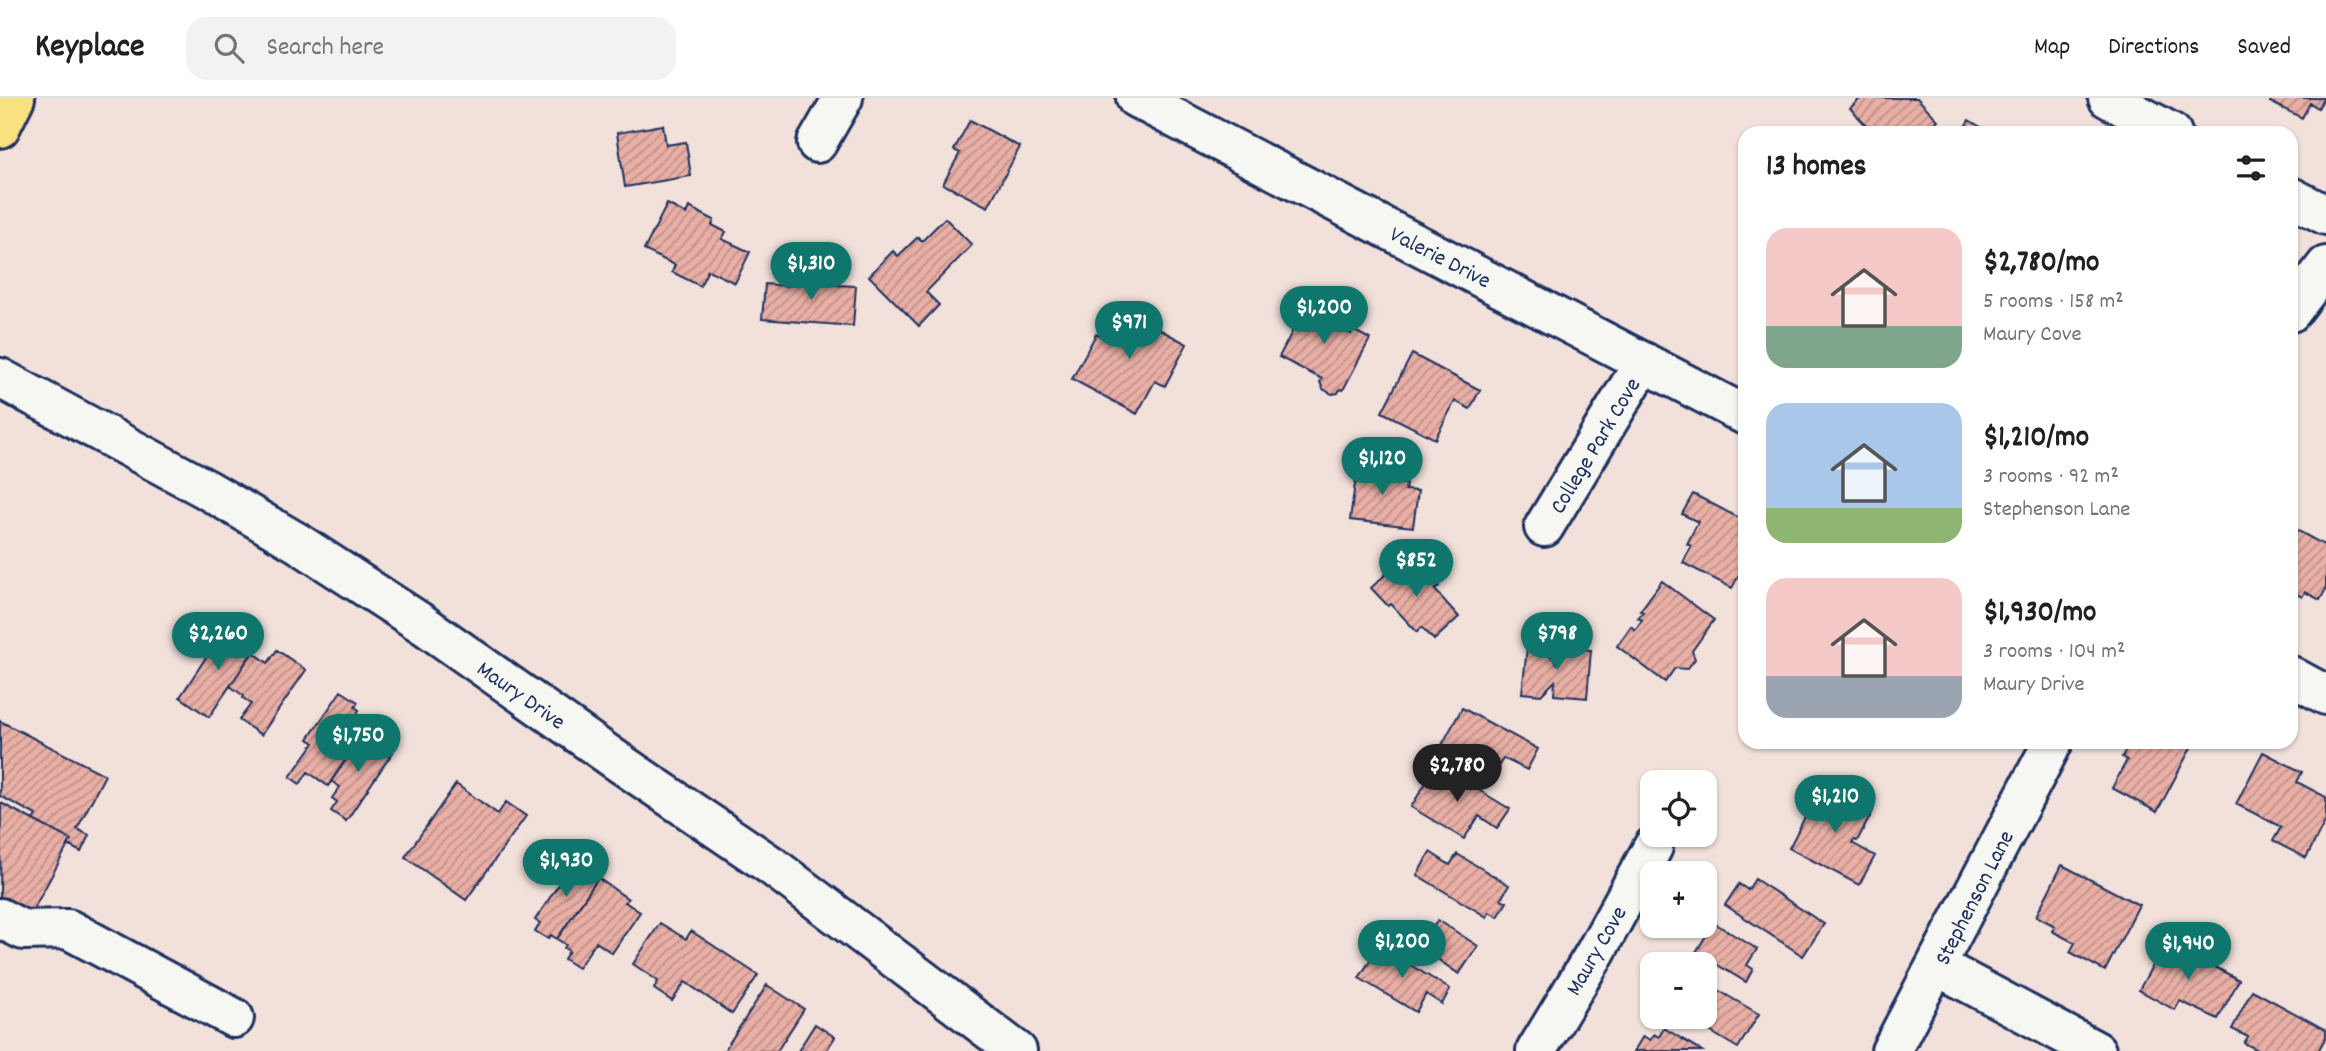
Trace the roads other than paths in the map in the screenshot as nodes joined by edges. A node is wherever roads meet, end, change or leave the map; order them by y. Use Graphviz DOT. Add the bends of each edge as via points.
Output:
graph roads {
  1 [pos="15,98"];
  2 [pos="843,98"];
  3 [pos="1136,98"];
  4 [pos="2108,98"];
  5 [pos="2159,126"];
  6 [pos="0,128"];
  7 [pos="817,143"];
  8 [pos="2298,201"];
  9 [pos="2326,215"];
  10 [pos="2326,266"];
  11 [pos="2298,303"];
  12 [pos="1644,362"];
  13 [pos="0,378"];
  14 [pos="1738,411"];
  15 [pos="1544,527"];
  16 [pos="2298,680"];
  17 [pos="2326,695"];
  18 [pos="2049,749"];
  19 [pos="1653,847"];
  20 [pos="0,918"];
  21 [pos="1937,966"];
  22 [pos="234,1018"];
  23 [pos="1017,1051"];
  24 [pos="1536,1051"];
  25 [pos="1891,1051"];
  26 [pos="2096,1051"];
  1 -- 6 [label="main road"];
  2 -- 7 [label="street"];
  3 -- 12 [label="street, Valerie Drive"];
  4 -- 5 [label="street"];
  8 -- 9 [label="street"];
  10 -- 11 [label="street"];
  12 -- 14 [label="street, Valerie Drive"];
  12 -- 15 [label="street, College Park Cove"];
  13 -- 23 [label="street, Maury Drive" via="298,542 772,866"];
  16 -- 17 [label="street"];
  18 -- 21 [label="street, Stephenson Lane"];
  19 -- 24 [label="street, Maury Cove"];
  20 -- 22 [label="street" via="23,930 68,929"];
  21 -- 25 [label="street, Stephenson Lane"];
  21 -- 26 [label="street"];
}
